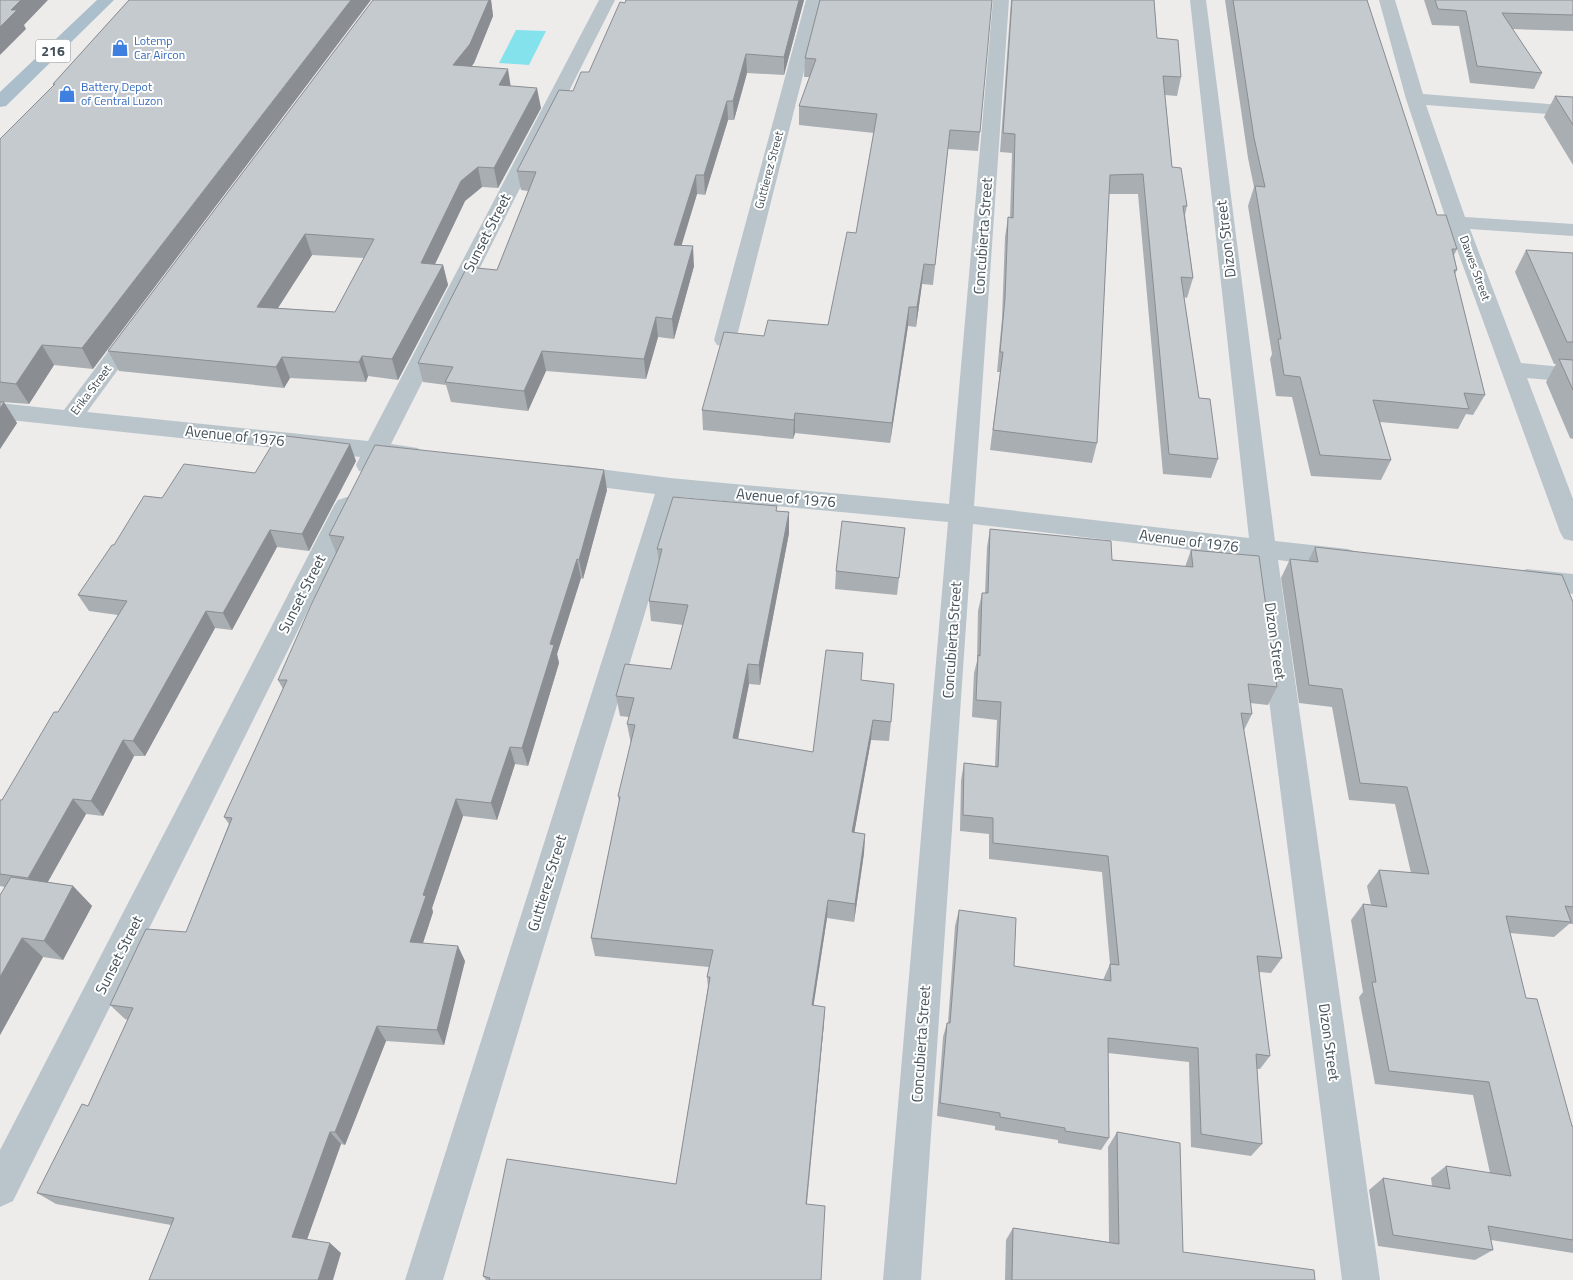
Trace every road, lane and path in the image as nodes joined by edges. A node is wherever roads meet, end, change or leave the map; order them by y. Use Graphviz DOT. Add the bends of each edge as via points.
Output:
graph roads {
  1 [pos="106,0"];
  2 [pos="607,0"];
  3 [pos="814,0"];
  4 [pos="1001,0"];
  5 [pos="1198,0"];
  6 [pos="1387,0"];
  7 [pos="1414,100"];
  8 [pos="0,102"];
  9 [pos="1573,111"];
  10 [pos="1457,222"];
  11 [pos="1573,230"];
  12 [pos="149,312"];
  13 [pos="725,340"];
  14 [pos="1512,369"];
  15 [pos="1573,375"];
  16 [pos="0,411"];
  17 [pos="70,419"];
  18 [pos="375,450"];
  19 [pos="434,458"];
  20 [pos="542,471"];
  21 [pos="670,487"];
  22 [pos="962,514"];
  23 [pos="1573,532"];
  24 [pos="1263,549"];
  25 [pos="1369,561"];
  26 [pos="1505,576"];
  27 [pos="1573,584"];
  28 [pos="0,1188"];
  29 [pos="424,1280"];
  30 [pos="902,1280"];
  31 [pos="1361,1280"];
  1 -- 8 [label="main road, 216"];
  2 -- 18 [label="street, Sunset Street"];
  3 -- 13 [label="street, Guttierez Street"];
  4 -- 22 [label="street, Concubierta Street"];
  5 -- 24 [label="street, Dizon Street"];
  6 -- 7 [label="street, Dawes Street"];
  7 -- 9 [label="street"];
  7 -- 10 [label="street, Dawes Street"];
  10 -- 11 [label="street"];
  10 -- 14 [label="street, Dawes Street"];
  12 -- 17 [label="street, Erika Street"];
  14 -- 15 [label="street"];
  14 -- 23 [label="street, Dawes Street"];
  16 -- 17 [label="street, Avenue of 1976"];
  17 -- 18 [label="street, Avenue of 1976"];
  18 -- 19 [label="street, Avenue of 1976"];
  18 -- 28 [label="street, Sunset Street"];
  20 -- 21 [label="street, Avenue of 1976"];
  21 -- 22 [label="street, Avenue of 1976"];
  21 -- 29 [label="street, Guttierez Street"];
  22 -- 24 [label="street, Avenue of 1976"];
  22 -- 30 [label="street, Concubierta Street"];
  24 -- 25 [label="street, Avenue of 1976"];
  24 -- 31 [label="street, Dizon Street"];
  26 -- 27 [label="street"];
}
